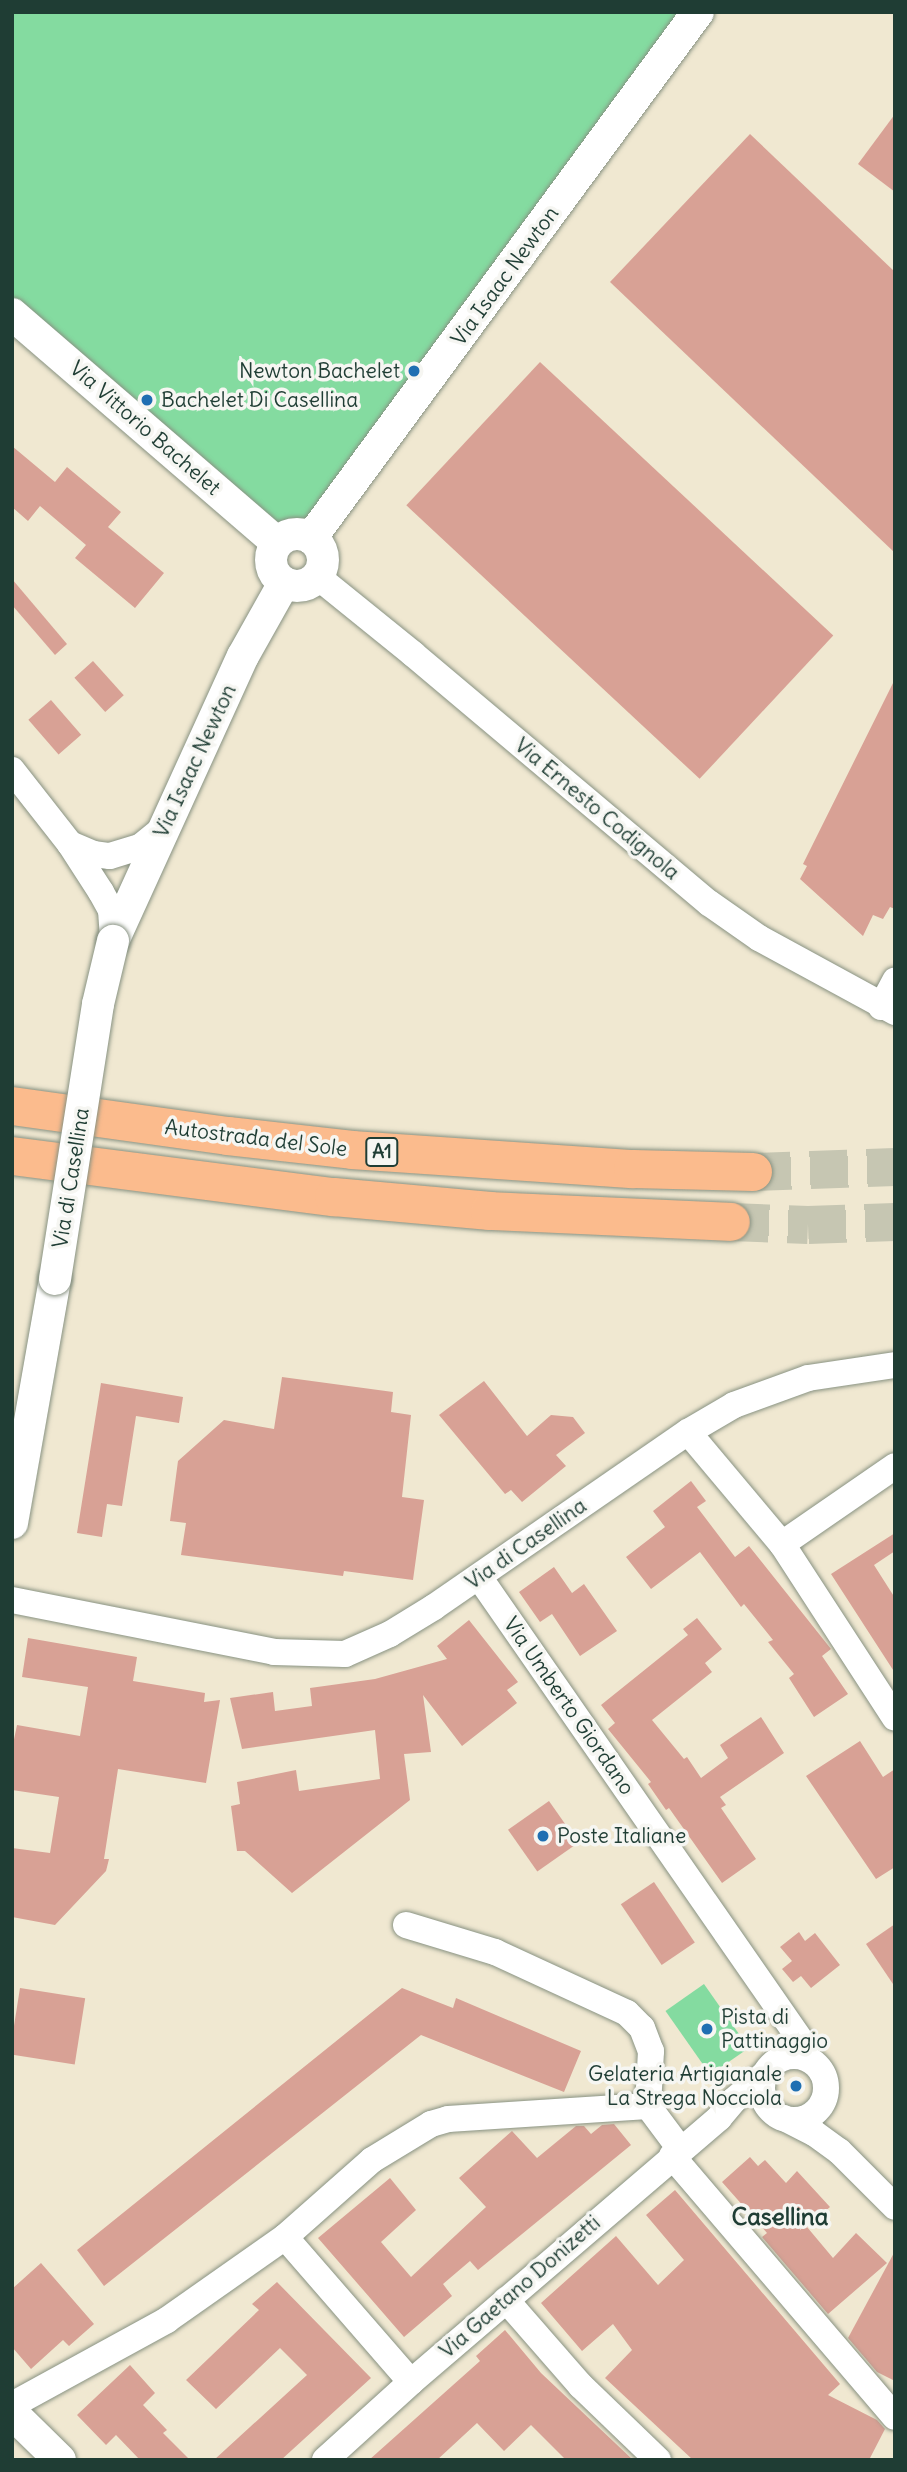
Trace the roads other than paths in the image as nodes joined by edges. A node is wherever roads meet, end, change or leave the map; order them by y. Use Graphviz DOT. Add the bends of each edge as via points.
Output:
graph roads {
  1 [pos="698,12"];
  2 [pos="12,314"];
  3 [pos="312,538"];
  4 [pos="277,543"];
  5 [pos="318,577"];
  6 [pos="284,583"];
  7 [pos="12,770"];
  8 [pos="165,827"];
  9 [pos="70,844"];
  10 [pos="113,941"];
  11 [pos="895,981"];
  12 [pos="888,1009"];
  13 [pos="12,1106"];
  14 [pos="12,1156"];
  15 [pos="753,1172"];
  16 [pos="731,1222"];
  17 [pos="895,1365"];
  18 [pos="688,1432"];
  19 [pos="895,1466"];
  20 [pos="12,1523"];
  21 [pos="782,1544"];
  22 [pos="479,1577"];
  23 [pos="12,1600"];
  24 [pos="895,1718"];
  25 [pos="406,1925"];
  26 [pos="800,2049"];
  27 [pos="766,2073"];
  28 [pos="822,2100"];
  29 [pos="648,2106"];
  30 [pos="777,2113"];
  31 [pos="719,2118"];
  32 [pos="839,2151"];
  33 [pos="676,2152"];
  34 [pos="895,2207"];
  35 [pos="285,2237"];
  36 [pos="506,2300"];
  37 [pos="411,2382"];
  38 [pos="12,2405"];
  39 [pos="12,2413"];
  40 [pos="895,2417"];
  41 [pos="60,2460"];
  42 [pos="325,2460"];
  43 [pos="657,2460"];
  1 -- 3 [label="street, Via Isaac Newton"];
  2 -- 4 [label="street, Via Vittorio Bachelet"];
  3 -- 4 [label="street" via="293,534"];
  3 -- 5 [label="street" via="324,556"];
  4 -- 6 [label="street" via="271,565"];
  5 -- 6 [label="street" via="302,587"];
  5 -- 12 [label="street, Via Ernesto Codignola" via="709,903 759,938"];
  6 -- 8 [label="street, Via Isaac Newton" via="243,656"];
  7 -- 9 [label="street, Via di Casellina"];
  8 -- 9 [label="street" via="140,847 110,856"];
  8 -- 10 [label="street, Via Isaac Newton"];
  9 -- 10 [label="street, Via di Casellina" via="111,910"];
  10 -- 20 [label="street, Via di Casellina, bridge" via="98,1004"];
  11 -- 12 [label="street"];
  13 -- 15 [label="highway, Autostrada del Sole / A1" via="352,1150 633,1169"];
  14 -- 16 [label="highway" via="347,1199 490,1212"];
  17 -- 18 [label="street, Via di Casellina" via="780,1386 734,1405"];
  18 -- 21 [label="street"];
  18 -- 22 [label="street, Via di Casellina"];
  19 -- 21 [label="street"];
  21 -- 24 [label="street"];
  22 -- 23 [label="street, Via di Casellina" via="390,1634 355,1651 333,1655 263,1650"];
  22 -- 26 [label="street, Via Umberto Giordano"];
  25 -- 29 [label="street" via="505,1956 627,2014 642,2028 651,2051"];
  26 -- 27 [label="street"];
  26 -- 28 [label="street" via="819,2068 824,2081"];
  27 -- 30 [label="street" via="762,2093"];
  27 -- 31 [label="street, Via Gaetano Donizetti"];
  28 -- 30 [label="street" via="803,2118"];
  28 -- 32 [label="street"];
  29 -- 33 [label="street"];
  29 -- 35 [label="street" via="448,2119 431,2124 372,2160"];
  30 -- 31 [label="street, Via Gaetano Donizetti" via="752,2106"];
  30 -- 32 [label="street"];
  31 -- 33 [label="street, Via Gaetano Donizetti"];
  32 -- 34 [label="street"];
  33 -- 36 [label="street, Via Gaetano Donizetti"];
  33 -- 40 [label="street"];
  35 -- 37 [label="street"];
  35 -- 38 [label="street" via="167,2320"];
  36 -- 37 [label="street, Via Gaetano Donizetti"];
  36 -- 43 [label="street" via="581,2386"];
  37 -- 42 [label="street, Via Gaetano Donizetti"];
  39 -- 41 [label="street"];
}
